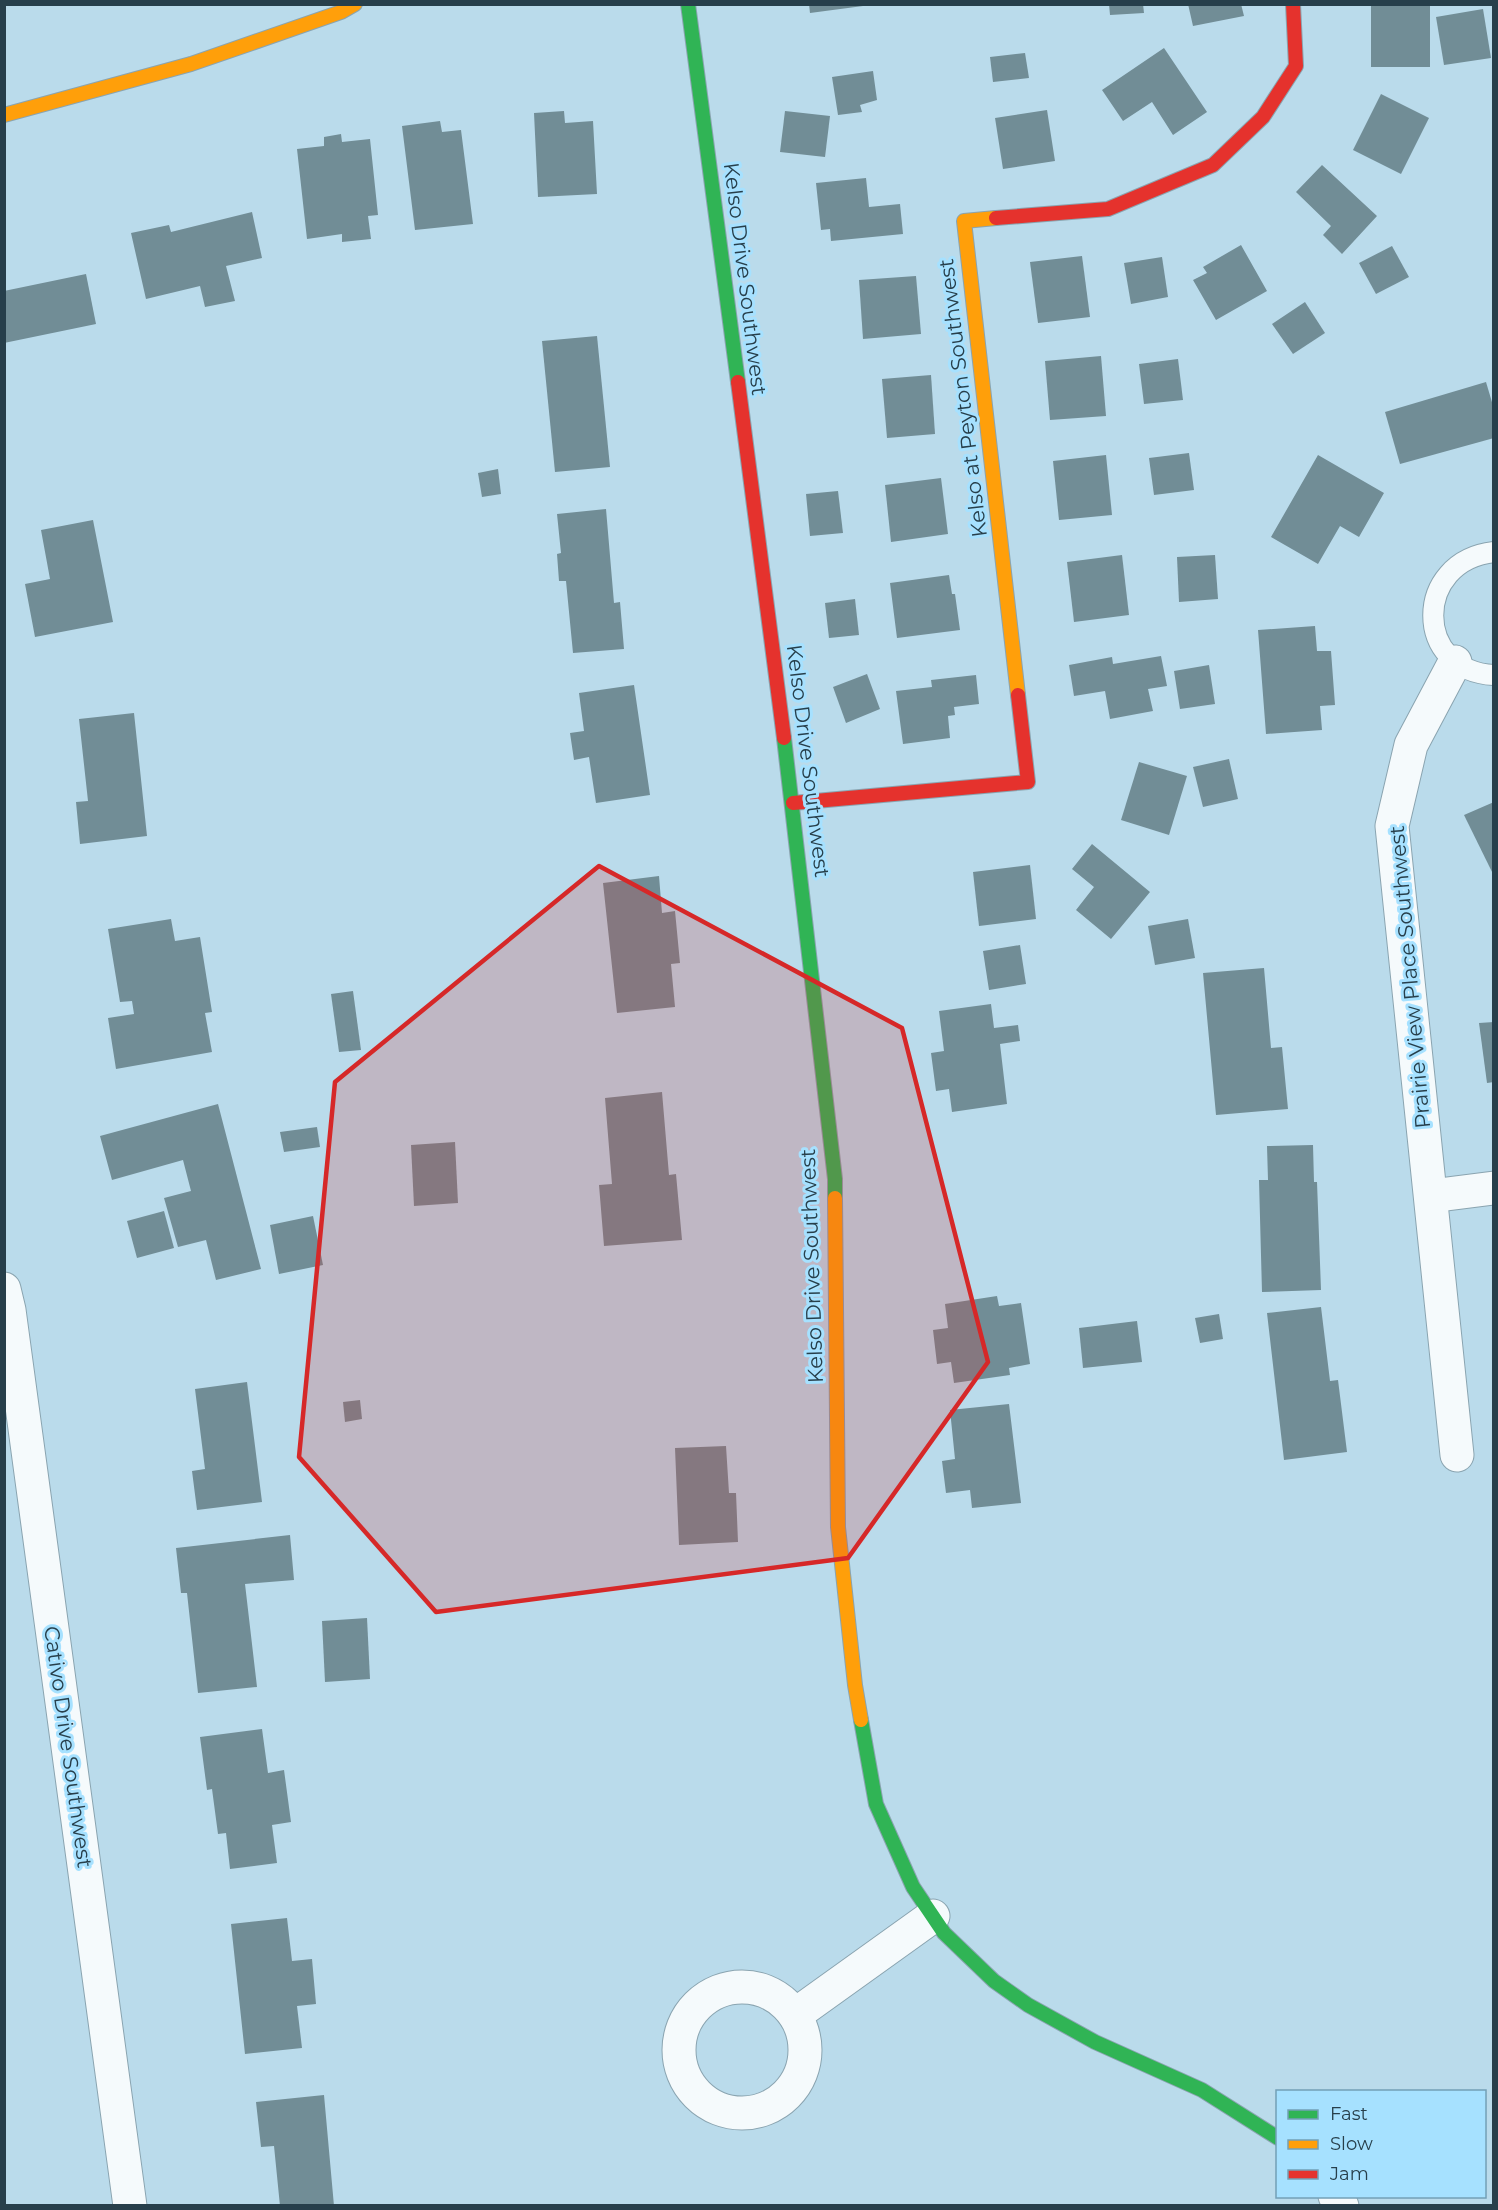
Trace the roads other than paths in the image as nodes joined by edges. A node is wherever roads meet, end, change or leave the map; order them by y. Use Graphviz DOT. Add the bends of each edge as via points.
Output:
graph roads {
  1 [pos="355,4"];
  2 [pos="688,4"];
  3 [pos="1293,4"];
  4 [pos="4,115"];
  5 [pos="1494,552"];
  6 [pos="1455,662"];
  7 [pos="1494,675"];
  8 [pos="793,803"];
  9 [pos="1494,1188"];
  10 [pos="1431,1196"];
  11 [pos="4,1289"];
  12 [pos="1457,1455"];
  13 [pos="933,1916"];
  14 [pos="795,2015"];
  15 [pos="1276,2137"];
  16 [pos="130,2205"];
  1 -- 4 [label="street" via="191,64"];
  2 -- 8 [label="street, Kelso Drive Southwest"];
  3 -- 8 [label="street, Kelso at Peyton Southwest" via="1296,66 1263,117 1213,165 1108,208 964,221 1028,782"];
  5 -- 6 [label="lane" via="1460,562 1436,592 1434,630 1442,648"];
  6 -- 7 [label="lane" via="1472,672"];
  6 -- 10 [label="street, Prairie View Place Southwest" via="1411,745 1392,825"];
  8 -- 13 [label="street, Kelso Drive Southwest" via="835,1179 838,1527 855,1685 876,1804 913,1887"];
  9 -- 10 [label="street"];
  10 -- 12 [label="street, Prairie View Place Southwest"];
  11 -- 16 [label="street, Cativo Drive Southwest"];
  13 -- 14 [label="street"];
  13 -- 15 [label="street, Kelso Drive Southwest" via="944,1933 994,1981 1028,2005 1095,2042 1202,2090"];
}
